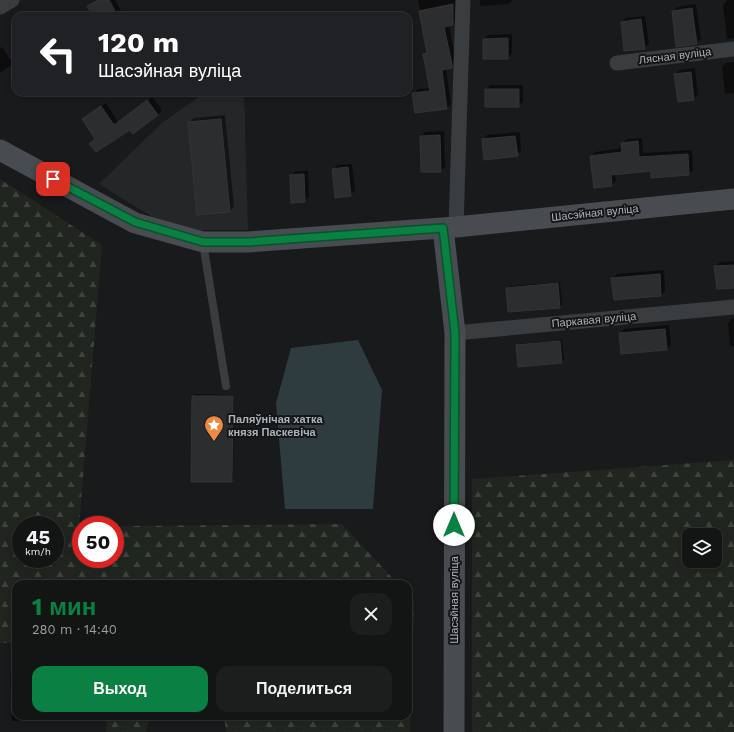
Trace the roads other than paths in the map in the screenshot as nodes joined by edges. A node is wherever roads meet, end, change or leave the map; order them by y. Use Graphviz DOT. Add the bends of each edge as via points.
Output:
graph roads {
  1 [pos="12,0"];
  2 [pos="463,0"];
  3 [pos="0,7"];
  4 [pos="734,49"];
  5 [pos="617,63"];
  6 [pos="0,150"];
  7 [pos="734,199"];
  8 [pos="450,228"];
  9 [pos="203,242"];
  10 [pos="734,307"];
  11 [pos="455,333"];
  12 [pos="226,386"];
  13 [pos="454,732"];
  1 -- 3 [label="street"];
  2 -- 8 [label="street, Шасэйная вуліца"];
  4 -- 5 [label="street, Лясная вуліца"];
  6 -- 9 [label="main road, Шасэйная вуліца" via="135,222"];
  7 -- 8 [label="main road, Шасэйная вуліца"];
  8 -- 9 [label="main road, Шасэйная вуліца" via="248,242"];
  8 -- 11 [label="main road, Шасэйная вуліца"];
  9 -- 12 [label="lane"];
  10 -- 11 [label="street, Паркавая вуліца"];
  11 -- 13 [label="main road, Шасэйная вуліца"];
}
